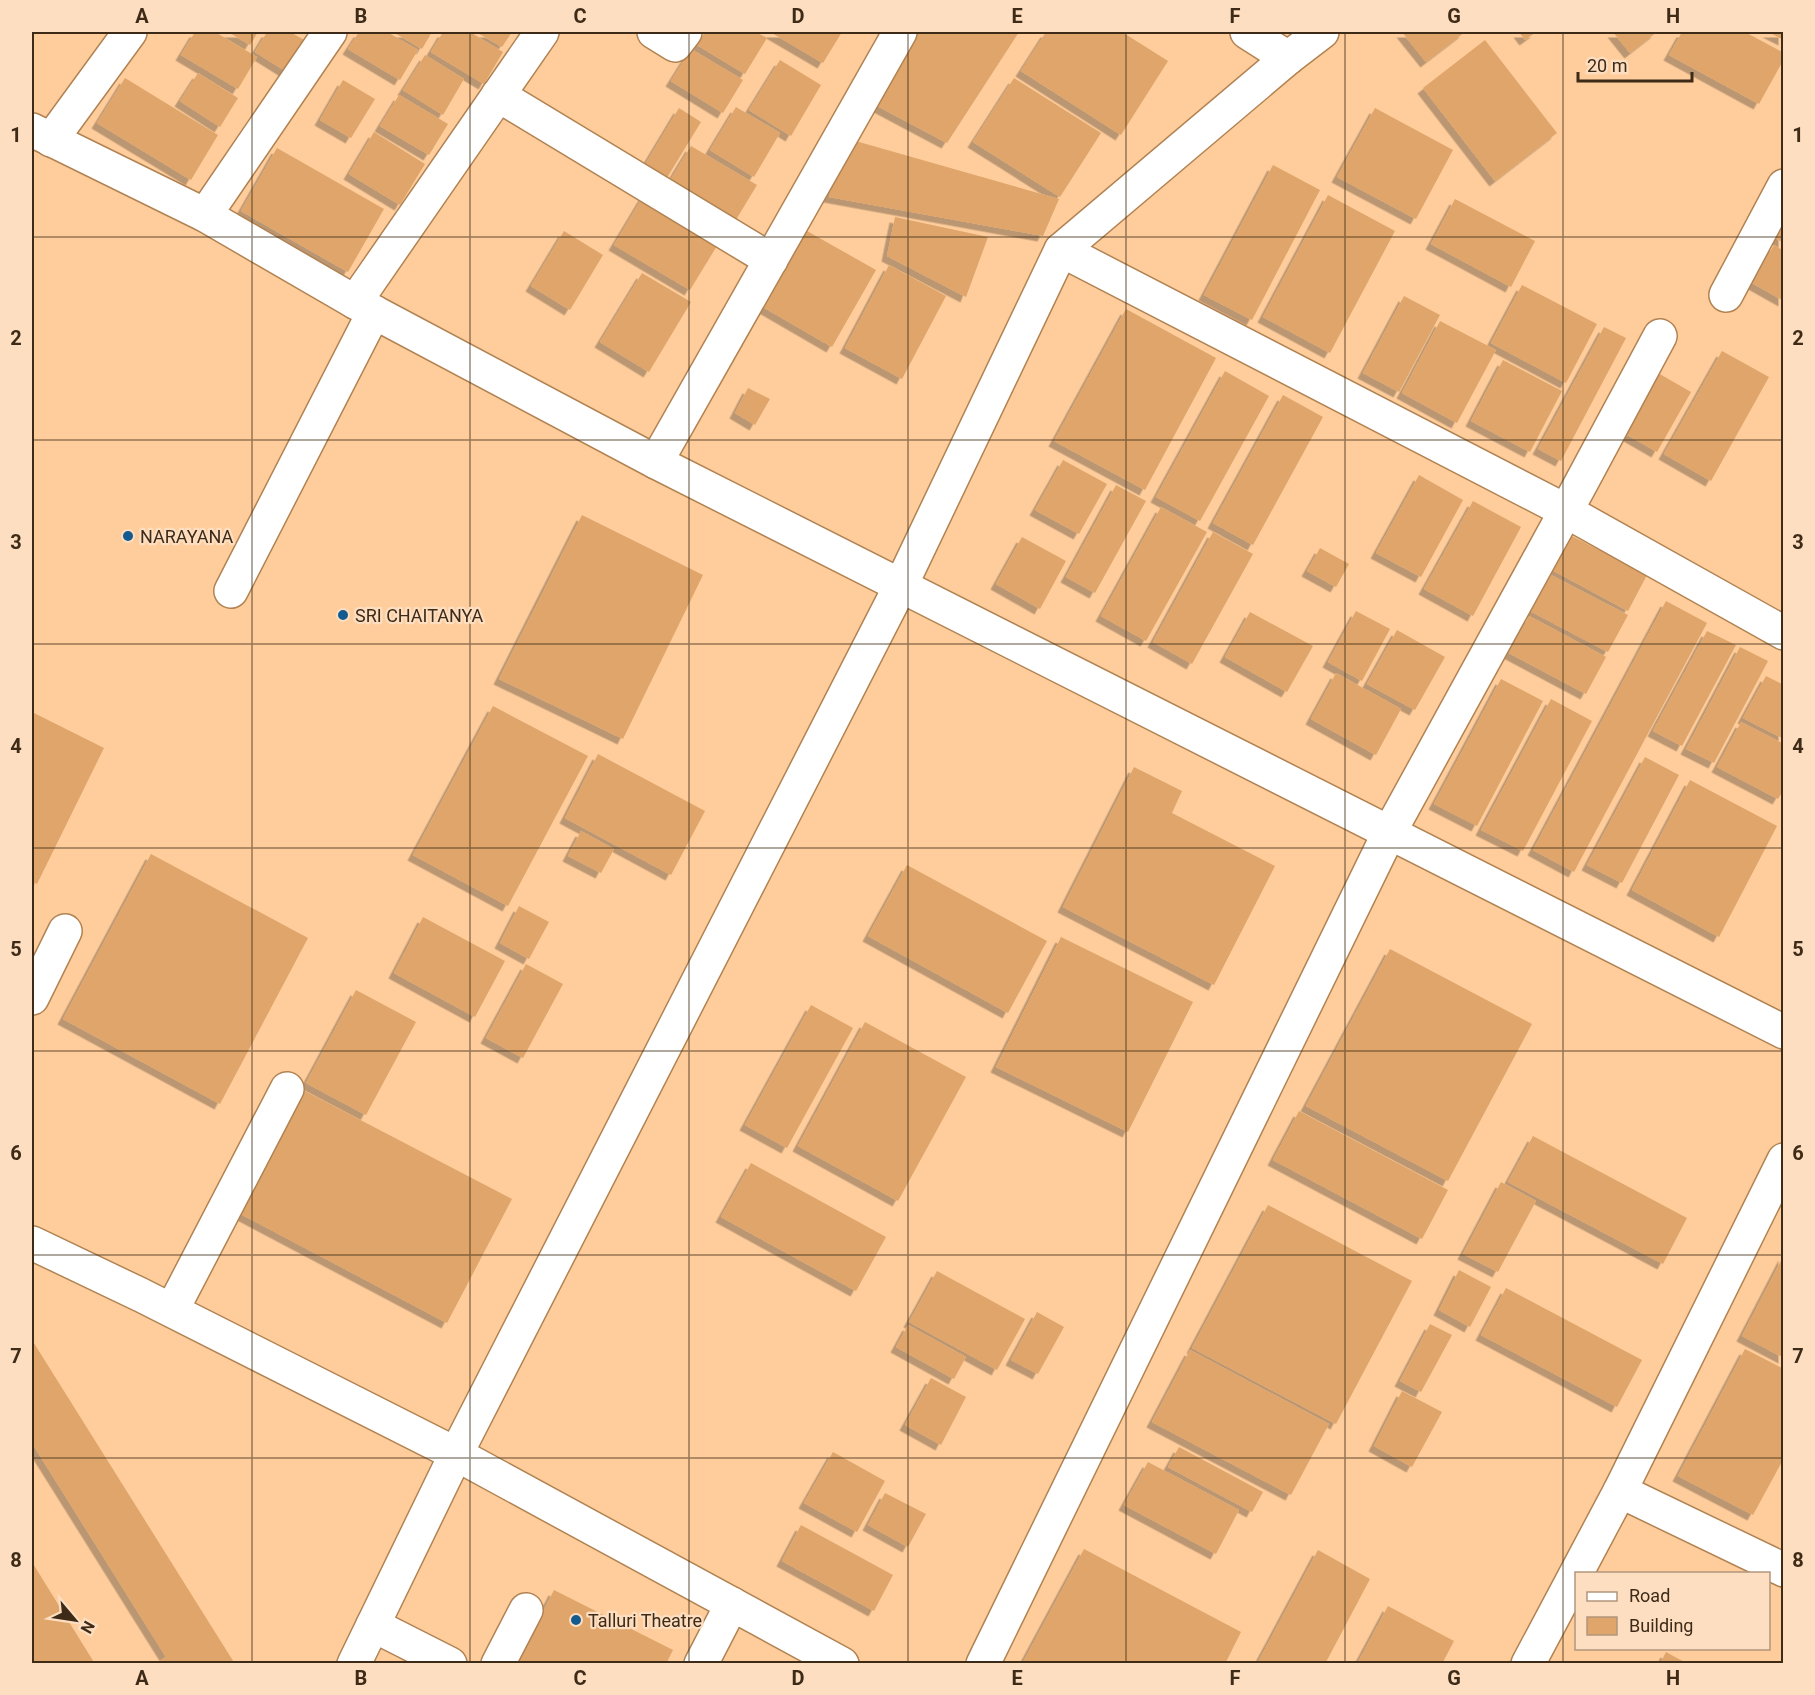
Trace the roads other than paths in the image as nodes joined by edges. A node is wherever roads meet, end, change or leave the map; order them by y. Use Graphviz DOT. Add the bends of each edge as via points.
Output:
graph roads {
  1 [pos="130,32"];
  2 [pos="330,32"];
  3 [pos="542,32"];
  4 [pos="654,32"];
  5 [pos="684,32"];
  6 [pos="900,32"];
  7 [pos="1247,32"];
  8 [pos="1322,32"];
  9 [pos="1288,58"];
  10 [pos="498,95"];
  11 [pos="41,135"];
  12 [pos="1784,186"];
  13 [pos="205,214"];
  14 [pos="1061,250"];
  15 [pos="771,260"];
  16 [pos="1726,295"];
  17 [pos="364,307"];
  18 [pos="1660,336"];
  19 [pos="656,462"];
  20 [pos="1566,511"];
  21 [pos="901,585"];
  22 [pos="231,591"];
  23 [pos="1784,633"];
  24 [pos="1389,833"];
  25 [pos="65,931"];
  26 [pos="32,998"];
  27 [pos="1784,1032"];
  28 [pos="287,1089"];
  29 [pos="1780,1175"];
  30 [pos="32,1244"];
  31 [pos="172,1310"];
  32 [pos="456,1454"];
  33 [pos="1620,1491"];
  34 [pos="1784,1570"];
  35 [pos="1577,1572"];
  36 [pos="1575,1576"];
  37 [pos="732,1604"];
  38 [pos="526,1610"];
  39 [pos="373,1625"];
  40 [pos="354,1664"];
  41 [pos="450,1664"];
  42 [pos="498,1664"];
  43 [pos="701,1664"];
  44 [pos="842,1664"];
  45 [pos="983,1664"];
  46 [pos="1528,1664"];
  1 -- 11 [label="street"];
  2 -- 13 [label="street"];
  3 -- 10 [label="street"];
  4 -- 5 [label="street" via="675,45"];
  6 -- 15 [label="street"];
  7 -- 9 [label="street"];
  8 -- 9 [label="street"];
  9 -- 14 [label="street"];
  10 -- 15 [label="street"];
  10 -- 17 [label="street"];
  11 -- 13 [label="street"];
  12 -- 16 [label="street"];
  13 -- 17 [label="street"];
  14 -- 20 [label="street"];
  14 -- 21 [label="street"];
  15 -- 19 [label="street"];
  17 -- 19 [label="street"];
  17 -- 22 [label="street"];
  18 -- 20 [label="street"];
  19 -- 21 [label="street"];
  20 -- 23 [label="street"];
  20 -- 24 [label="street"];
  21 -- 24 [label="street"];
  21 -- 32 [label="street"];
  24 -- 27 [label="street"];
  24 -- 45 [label="street"];
  25 -- 26 [label="street"];
  28 -- 31 [label="street"];
  29 -- 33 [label="street"];
  30 -- 31 [label="street"];
  31 -- 32 [label="street"];
  32 -- 37 [label="street"];
  32 -- 39 [label="street"];
  33 -- 34 [label="street"];
  33 -- 35 [label="street"];
  36 -- 46 [label="street"];
  37 -- 43 [label="street"];
  37 -- 44 [label="street"];
  38 -- 42 [label="street"];
  39 -- 40 [label="street"];
  39 -- 41 [label="street"];
}
